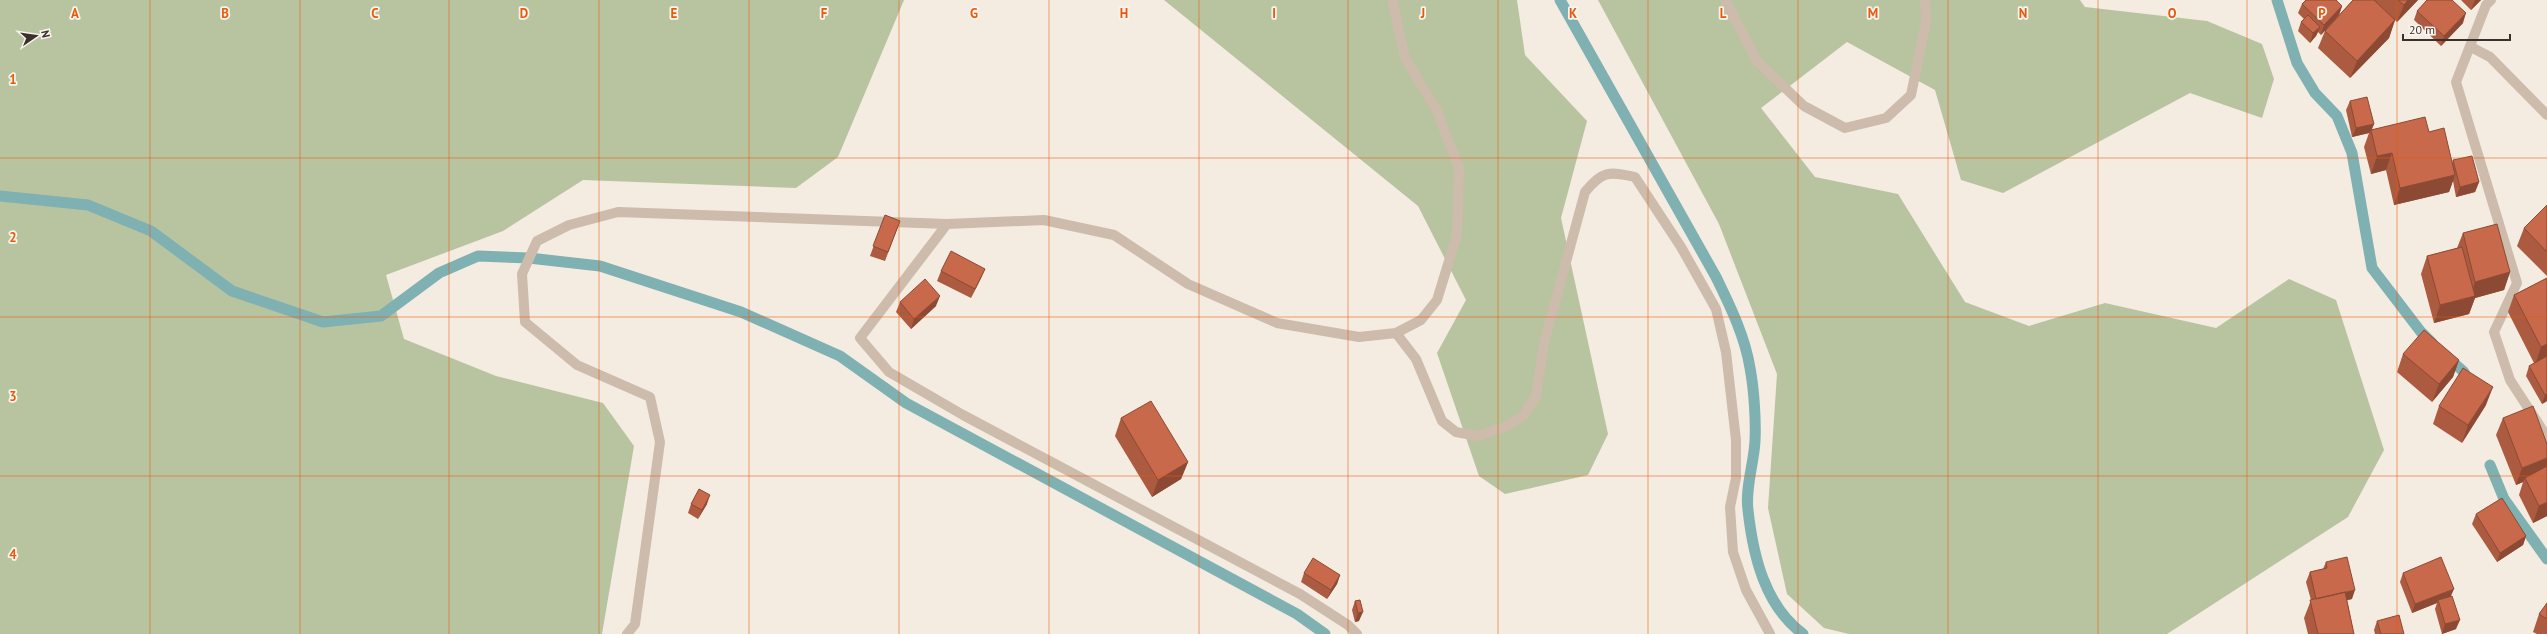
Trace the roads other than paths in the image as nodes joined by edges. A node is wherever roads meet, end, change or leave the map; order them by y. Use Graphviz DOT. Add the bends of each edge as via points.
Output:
graph roads {
  1 [pos="1392,0"];
  2 [pos="1724,0"];
  3 [pos="1925,0"];
  4 [pos="2491,0"];
  5 [pos="2471,47"];
  6 [pos="2547,115"];
  7 [pos="947,224"];
  8 [pos="1396,332"];
  9 [pos="2547,437"];
  10 [pos="627,634"];
  11 [pos="1357,634"];
  12 [pos="1770,634"];
  1 -- 8 [label="street" via="1405,58 1437,111 1459,168 1457,235 1437,300 1421,320"];
  2 -- 3 [label="street" via="1757,62 1804,106 1845,128 1886,118 1911,95 1926,21"];
  4 -- 5 [label="street" via="2486,5"];
  5 -- 6 [label="street" via="2490,57"];
  5 -- 9 [label="street" via="2456,82 2517,283 2494,332 2510,380"];
  7 -- 8 [label="street" via="1044,220 1114,235 1188,284 1277,323 1359,337"];
  7 -- 10 [label="street" via="618,212 569,225 537,241 522,274 525,322 577,365 650,398 660,442 635,624"];
  7 -- 11 [label="street" via="860,338 889,372 963,415 1300,594 1348,625"];
  8 -- 12 [label="street" via="1416,359 1442,421 1456,432 1478,436 1505,427 1523,416 1536,396 1544,342 1585,192 1598,177 1617,173 1635,177 1682,248 1716,309 1726,352 1736,440 1736,478 1730,507 1734,552 1746,590"];
}
